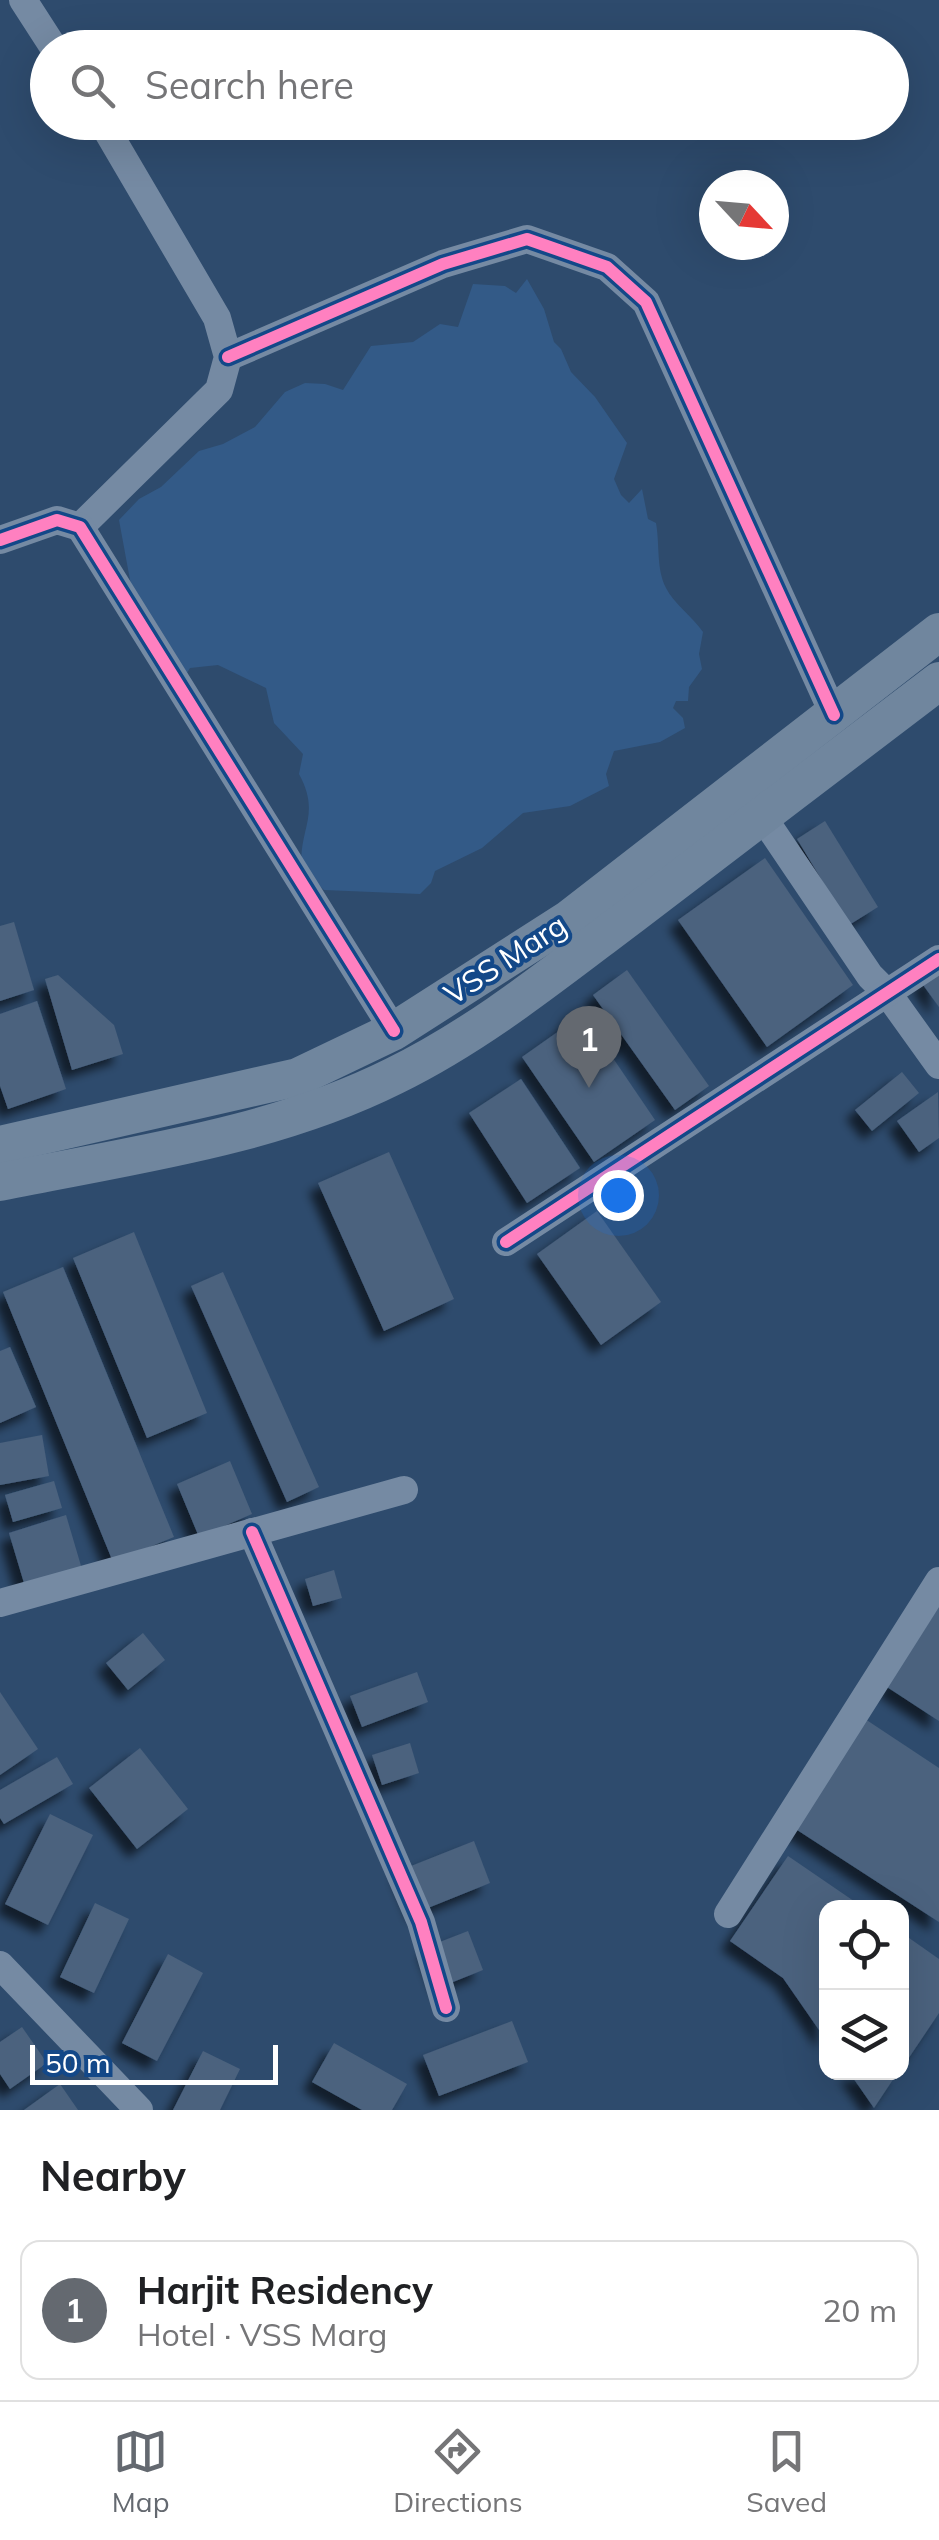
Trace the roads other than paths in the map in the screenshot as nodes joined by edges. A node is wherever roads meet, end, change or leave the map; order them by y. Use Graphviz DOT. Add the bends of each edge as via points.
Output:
graph roads {
  1 [pos="24,0"];
  2 [pos="43,30"];
  3 [pos="113,140"];
  4 [pos="228,358"];
  5 [pos="80,527"];
  6 [pos="0,540"];
  7 [pos="939,632"];
  8 [pos="939,681"];
  9 [pos="834,715"];
  10 [pos="762,816"];
  11 [pos="939,959"];
  12 [pos="888,994"];
  13 [pos="394,1031"];
  14 [pos="939,1065"];
  15 [pos="302,1094"];
  16 [pos="0,1146"];
  17 [pos="0,1182"];
  18 [pos="506,1242"];
  19 [pos="404,1490"];
  20 [pos="252,1532"];
  21 [pos="939,1581"];
  22 [pos="0,1603"];
  23 [pos="728,1914"];
  24 [pos="0,1966"];
  25 [pos="446,2008"];
  26 [pos="139,2110"];
  1 -- 2 [label="street"];
  3 -- 4 [label="street" via="217,318"];
  4 -- 5 [label="street" via="219,390"];
  4 -- 9 [label="street" via="443,264 527,238 607,268 646,302"];
  5 -- 6 [label="street" via="57,520"];
  5 -- 13 [label="street"];
  7 -- 9 [label="main road, VSS Marg"];
  8 -- 10 [label="main road"];
  9 -- 13 [label="main road, VSS Marg" via="569,918"];
  10 -- 12 [label="street"];
  10 -- 15 [label="main road" via="454,1043 392,1078"];
  11 -- 12 [label="street"];
  12 -- 14 [label="street"];
  12 -- 18 [label="street"];
  13 -- 15 [label="main road, VSS Marg"];
  15 -- 16 [label="main road, VSS Marg" via="188,1105"];
  15 -- 17 [label="main road" via="208,1140"];
  19 -- 20 [label="street"];
  20 -- 22 [label="street"];
  20 -- 25 [label="street" via="421,1922"];
  21 -- 23 [label="street"];
  24 -- 26 [label="street"];
}
